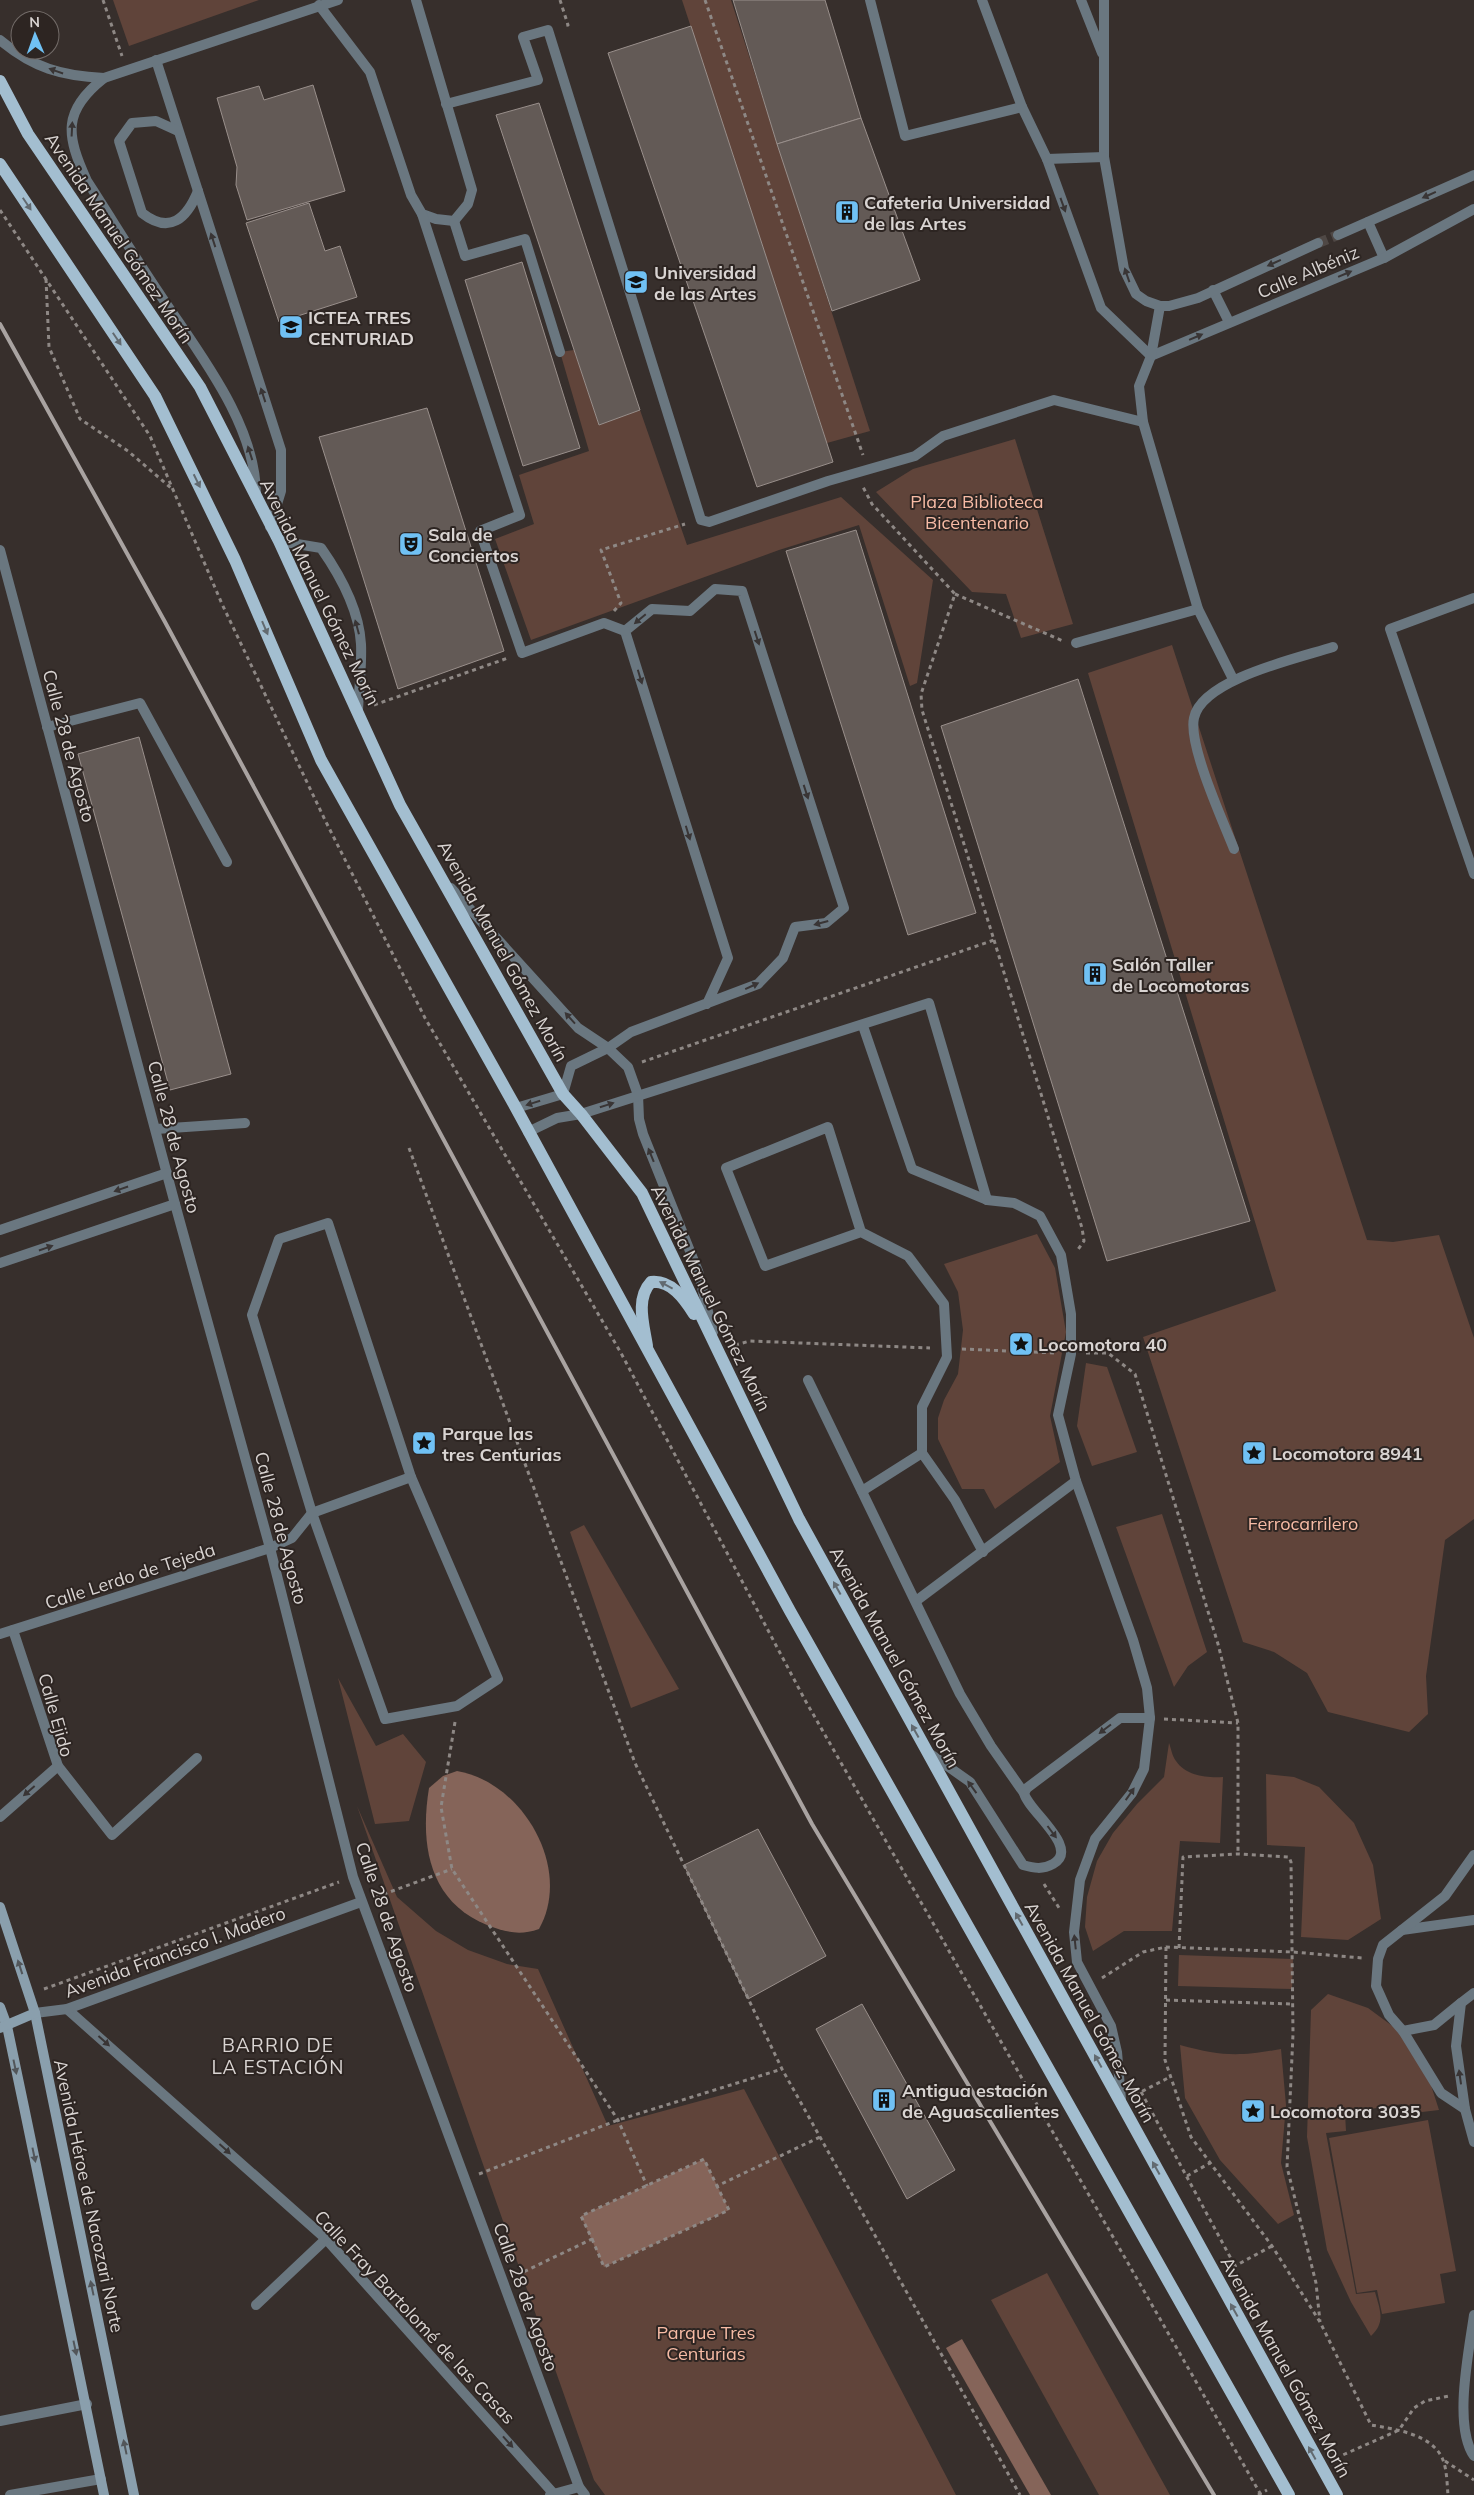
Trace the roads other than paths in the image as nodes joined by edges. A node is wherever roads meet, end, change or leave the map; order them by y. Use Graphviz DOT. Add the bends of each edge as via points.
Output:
graph roads {
  1 [pos="338,0"];
  2 [pos="416,0"];
  3 [pos="870,0"];
  4 [pos="982,0"];
  5 [pos="1081,0"];
  6 [pos="1104,0"];
  7 [pos="319,5"];
  8 [pos="0,40"];
  9 [pos="1104,58"];
  10 [pos="156,60"];
  11 [pos="104,78"];
  12 [pos="0,81"];
  13 [pos="446,104"];
  14 [pos="1022,107"];
  15 [pos="178,131"];
  16 [pos="1104,157"];
  17 [pos="1047,159"];
  18 [pos="0,164"];
  19 [pos="1474,175"];
  20 [pos="198,191"];
  21 [pos="1474,209"];
  22 [pos="422,214"];
  23 [pos="454,221"];
  24 [pos="1368,222"];
  25 [pos="1338,235"];
  26 [pos="1318,244"];
  27 [pos="1384,258"];
  28 [pos="1214,290"];
  29 [pos="1160,306"];
  30 [pos="1229,322"];
  31 [pos="560,352"];
  32 [pos="1151,356"];
  33 [pos="1143,422"];
  34 [pos="256,500"];
  35 [pos="270,527"];
  36 [pos="279,541"];
  37 [pos="0,550"];
  38 [pos="1474,598"];
  39 [pos="1198,609"];
  40 [pos="625,631"];
  41 [pos="1076,643"];
  42 [pos="1333,648"];
  43 [pos="1233,679"];
  44 [pos="358,710"];
  45 [pos="47,727"];
  46 [pos="1234,849"];
  47 [pos="227,862"];
  48 [pos="1474,874"];
  49 [pos="445,882"];
  50 [pos="707,1004"];
  51 [pos="863,1026"];
  52 [pos="608,1048"];
  53 [pos="563,1094"];
  54 [pos="638,1095"];
  55 [pos="516,1108"];
  56 [pos="581,1114"];
  57 [pos="245,1124"];
  58 [pos="156,1129"];
  59 [pos="528,1132"];
  60 [pos="167,1173"];
  61 [pos="987,1200"];
  62 [pos="175,1204"];
  63 [pos="0,1230"];
  64 [pos="861,1232"];
  65 [pos="0,1263"];
  66 [pos="717,1349"];
  67 [pos="649,1356"];
  68 [pos="808,1380"];
  69 [pos="922,1453"];
  70 [pos="411,1477"];
  71 [pos="1076,1481"];
  72 [pos="862,1491"];
  73 [pos="312,1513"];
  74 [pos="270,1548"];
  75 [pos="983,1552"];
  76 [pos="916,1602"];
  77 [pos="13,1630"];
  78 [pos="0,1634"];
  79 [pos="1150,1718"];
  80 [pos="926,1752"];
  81 [pos="198,1758"];
  82 [pos="58,1766"];
  83 [pos="1024,1793"];
  84 [pos="0,1816"];
  85 [pos="1474,1855"];
  86 [pos="361,1902"];
  87 [pos="0,1907"];
  88 [pos="1474,1920"];
  89 [pos="1401,1930"];
  90 [pos="1474,1993"];
  91 [pos="1461,2003"];
  92 [pos="0,2007"];
  93 [pos="67,2009"];
  94 [pos="35,2013"];
  95 [pos="3,2027"];
  96 [pos="1403,2031"];
  97 [pos="1121,2104"];
  98 [pos="1465,2109"];
  99 [pos="1474,2142"];
  100 [pos="326,2239"];
  101 [pos="256,2305"];
  102 [pos="1474,2315"];
  103 [pos="87,2404"];
  104 [pos="0,2421"];
  105 [pos="1474,2456"];
  106 [pos="101,2480"];
  107 [pos="582,2491"];
  108 [pos="552,2494"];
  109 [pos="10,2495"];
  110 [pos="104,2495"];
  111 [pos="134,2495"];
  112 [pos="1289,2495"];
  113 [pos="1337,2495"];
  1 -- 7 [label="street"];
  2 -- 13 [label="street"];
  3 -- 14 [label="street" via="906,136"];
  4 -- 14 [label="street"];
  5 -- 9 [label="street"];
  6 -- 9 [label="street"];
  7 -- 10 [label="street"];
  7 -- 22 [label="street" via="370,72 411,195"];
  11 -- 8 [label="street, one-way" via="71,76 42,67 15,53"];
  9 -- 16 [label="street"];
  10 -- 11 [label="street"];
  10 -- 15 [label="street"];
  34 -- 11 [label="street, one-way" via="256,472 242,428 208,367 87,181 77,158 71,134 74,111 86,92"];
  12 -- 34 [label="main road, Avenida Manuel Gómez Morín" via="28,134 200,387"];
  13 -- 23 [label="street" via="472,190 468,204"];
  13 -- 33 [label="street" via="538,80 523,37 548,30 701,520 708,522 915,456 944,436 1054,400"];
  14 -- 17 [label="street"];
  15 -- 20 [label="street"];
  15 -- 20 [label="street" via="156,121 132,123 119,140 142,213 151,220 166,222 182,218"];
  16 -- 17 [label="street"];
  29 -- 16 [label="street, one-way" via="1136,294 1128,281"];
  17 -- 32 [label="street, one-way" via="1101,308"];
  18 -- 55 [label="main road, one-way" via="155,396 235,560 321,760"];
  19 -- 24 [label="street, Calle Albéniz, one-way"];
  35 -- 20 [label="street, one-way" via="282,491 281,450"];
  21 -- 27 [label="street, Calle Albéniz"];
  22 -- 23 [label="street"];
  22 -- 40 [label="street" via="520,515 480,531 522,653 604,623"];
  23 -- 31 [label="street" via="465,256 525,239"];
  24 -- 25 [label="street, Calle Albéniz"];
  24 -- 27 [label="street"];
  26 -- 28 [label="street, Calle Albéniz, one-way"];
  30 -- 27 [label="street, Calle Albéniz, one-way"];
  28 -- 29 [label="street, Calle Albéniz" via="1184,303"];
  28 -- 30 [label="street"];
  29 -- 32 [label="street"];
  32 -- 30 [label="street, Calle Albéniz, one-way"];
  32 -- 33 [label="street" via="1139,386"];
  33 -- 39 [label="street"];
  34 -- 35 [label="main road, Avenida Manuel Gómez Morín"];
  35 -- 36 [label="main road, Avenida Manuel Gómez Morín"];
  36 -- 44 [label="main road, Avenida Manuel Gómez Morín"];
  44 -- 36 [label="street, one-way" via="359,629 340,575 321,548"];
  37 -- 45 [label="street, Calle 28 de Agosto"];
  38 -- 48 [label="street" via="1390,628"];
  39 -- 41 [label="street"];
  39 -- 43 [label="street"];
  40 -- 50 [label="street, one-way" via="728,958"];
  50 -- 40 [label="street, one-way" via="758,984 783,958 795,927 826,923 844,908 742,591 715,590 690,611 652,609"];
  42 -- 43 [label="street"];
  43 -- 46 [label="street" via="1205,699 1194,718 1196,744"];
  44 -- 49 [label="main road, Avenida Manuel Gómez Morín" via="400,805"];
  45 -- 47 [label="street" via="140,703"];
  45 -- 58 [label="street, Calle 28 de Agosto"];
  52 -- 49 [label="street, one-way" via="578,1028"];
  49 -- 53 [label="main road, Avenida Manuel Gómez Morín"];
  50 -- 52 [label="street" via="632,1032"];
  51 -- 54 [label="street"];
  51 -- 61 [label="street" via="912,1170"];
  51 -- 61 [label="street" via="929,1003"];
  52 -- 53 [label="street" via="572,1066"];
  52 -- 54 [label="street" via="628,1067"];
  53 -- 55 [label="street, one-way"];
  53 -- 56 [label="main road, Avenida Manuel Gómez Morín"];
  56 -- 54 [label="street, one-way"];
  66 -- 54 [label="street, one-way" via="698,1271 643,1134"];
  55 -- 59 [label="main road"];
  56 -- 59 [label="street" via="557,1118"];
  56 -- 66 [label="main road, Avenida Manuel Gómez Morín" via="642,1193"];
  57 -- 58 [label="street"];
  58 -- 60 [label="street, Calle 28 de Agosto"];
  59 -- 67 [label="main road"];
  60 -- 62 [label="street, Calle 28 de Agosto"];
  60 -- 63 [label="street, one-way"];
  61 -- 71 [label="street" via="1014,1203 1040,1216 1061,1255 1071,1314 1071,1354 1058,1414"];
  65 -- 62 [label="street, one-way"];
  62 -- 74 [label="street, Calle 28 de Agosto"];
  64 -- 64 [label="street" via="828,1127 726,1168 765,1266"];
  64 -- 69 [label="street" via="908,1256 944,1304 947,1357 922,1407"];
  66 -- 67 [label="main road, one-way" via="687,1304 668,1284 659,1281 650,1282 643,1295"];
  80 -- 66 [label="main road, Avenida Manuel Gómez Morín, one-way" via="799,1519"];
  67 -- 112 [label="main road"];
  68 -- 72 [label="street"];
  69 -- 72 [label="street"];
  69 -- 75 [label="street" via="954,1500"];
  70 -- 73 [label="street"];
  70 -- 73 [label="street" via="498,1679 457,1706 385,1719"];
  70 -- 73 [label="street" via="328,1223 279,1239 252,1315"];
  71 -- 75 [label="street"];
  71 -- 79 [label="street" via="1133,1640 1147,1688"];
  72 -- 76 [label="street"];
  73 -- 74 [label="street, Calle Lerdo de Tejeda" via="292,1538"];
  74 -- 77 [label="street, Calle Lerdo de Tejeda"];
  74 -- 86 [label="street, Calle 28 de Agosto"];
  75 -- 76 [label="street"];
  76 -- 83 [label="street" via="960,1694"];
  77 -- 78 [label="street, Calle Lerdo de Tejeda"];
  77 -- 82 [label="street, Calle Ejido"];
  79 -- 83 [label="street, one-way" via="1120,1718"];
  97 -- 79 [label="street, one-way" via="1117,2052 1111,2026 1077,1962 1074,1932 1080,1880 1095,1839 1132,1792 1144,1769"];
  83 -- 80 [label="street, one-way" via="1026,1802 1060,1842 1061,1852 1056,1862 1045,1868 1023,1865 970,1782"];
  97 -- 80 [label="main road, Avenida Manuel Gómez Morín, one-way"];
  81 -- 82 [label="street" via="112,1836"];
  82 -- 84 [label="street, Calle Ejido, one-way"];
  85 -- 89 [label="street" via="1444,1896"];
  86 -- 93 [label="street, Avenida Francisco I. Madero"];
  86 -- 107 [label="street, Calle 28 de Agosto"];
  94 -- 87 [label="main road, Avenida Héroe de Nacozari Norte, one-way"];
  88 -- 89 [label="street"];
  89 -- 96 [label="street" via="1383,1946 1378,1959 1376,1986 1389,2014"];
  90 -- 91 [label="street"];
  91 -- 96 [label="street" via="1434,2026"];
  98 -- 91 [label="street, one-way" via="1456,2046"];
  92 -- 95 [label="main road"];
  93 -- 94 [label="street, Avenida Francisco I. Madero"];
  93 -- 100 [label="street, Calle Fray Bartolomé de las Casas, one-way"];
  94 -- 95 [label="main road, Avenida Francisco I. Madero"];
  111 -- 94 [label="main road, Avenida Héroe de Nacozari Norte, one-way"];
  95 -- 103 [label="main road, one-way"];
  96 -- 98 [label="street" via="1442,2093"];
  113 -- 97 [label="main road, Avenida Manuel Gómez Morín, one-way"];
  98 -- 99 [label="street"];
  100 -- 101 [label="street"];
  100 -- 108 [label="street, Calle Fray Bartolomé de las Casas, one-way"];
  102 -- 105 [label="street" via="1463,2413"];
  103 -- 104 [label="street"];
  103 -- 106 [label="main road"];
  106 -- 109 [label="street"];
  106 -- 110 [label="main road"];
  107 -- 108 [label="street"];
}
